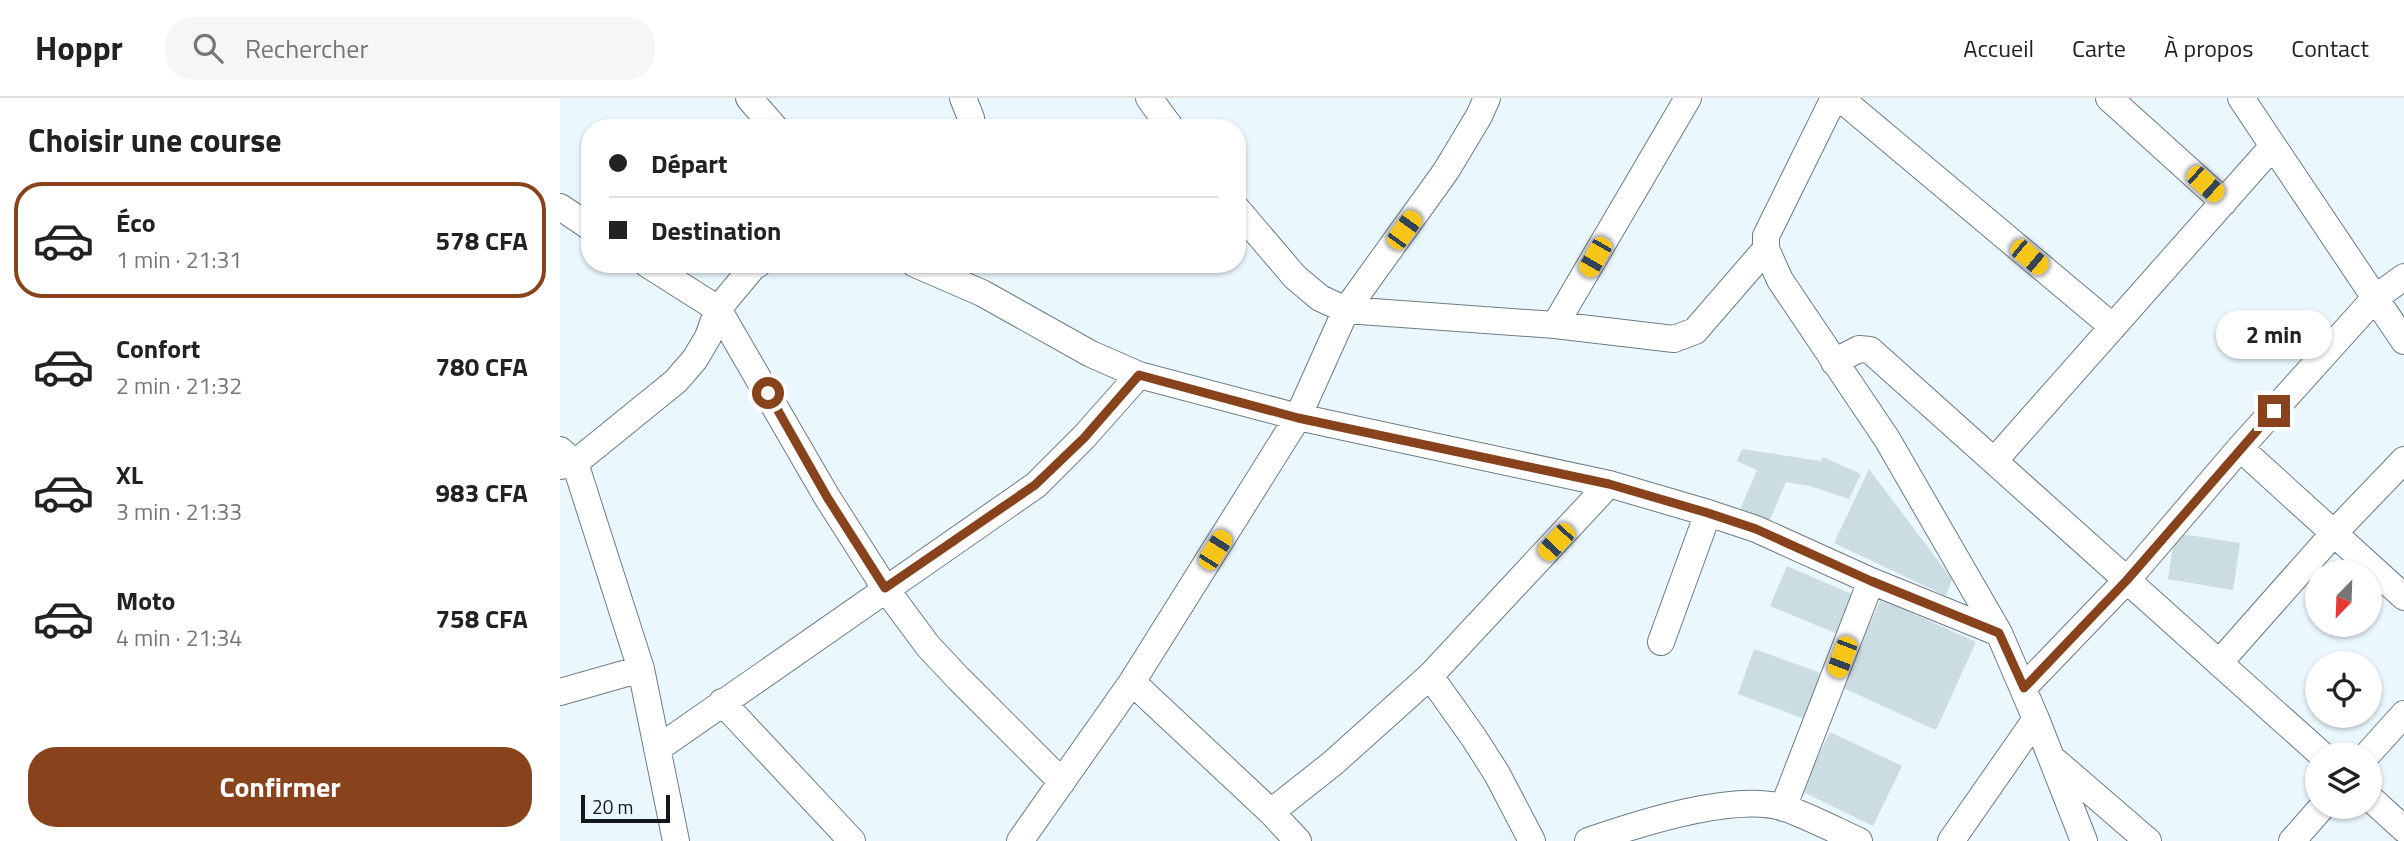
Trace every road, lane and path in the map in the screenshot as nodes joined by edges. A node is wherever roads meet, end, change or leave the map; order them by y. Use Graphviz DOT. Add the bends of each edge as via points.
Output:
graph roads {
  1 [pos="749,98"];
  2 [pos="1149,98"];
  3 [pos="1487,98"];
  4 [pos="1688,98"];
  5 [pos="1834,98"];
  6 [pos="1840,98"];
  7 [pos="2109,98"];
  8 [pos="2241,98"];
  9 [pos="965,99"];
  10 [pos="767,119"];
  11 [pos="971,119"];
  12 [pos="1164,119"];
  13 [pos="2273,146"];
  14 [pos="2224,202"];
  15 [pos="560,207"];
  16 [pos="1246,219"];
  17 [pos="581,221"];
  18 [pos="1766,249"];
  19 [pos="661,273"];
  20 [pos="748,273"];
  21 [pos="936,273"];
  22 [pos="2404,277"];
  23 [pos="2375,298"];
  24 [pos="718,309"];
  25 [pos="1346,310"];
  26 [pos="1555,325"];
  27 [pos="2113,327"];
  28 [pos="2404,341"];
  29 [pos="1834,362"];
  30 [pos="1139,375"];
  31 [pos="1298,418"];
  32 [pos="2240,448"];
  33 [pos="565,459"];
  34 [pos="2404,460"];
  35 [pos="1994,461"];
  36 [pos="1609,484"];
  37 [pos="1708,513"];
  38 [pos="2334,533"];
  39 [pos="2127,580"];
  40 [pos="1871,581"];
  41 [pos="885,588"];
  42 [pos="2404,597"];
  43 [pos="1999,633"];
  44 [pos="1661,642"];
  45 [pos="2219,663"];
  46 [pos="641,669"];
  47 [pos="1430,676"];
  48 [pos="1132,682"];
  49 [pos="2024,688"];
  50 [pos="560,692"];
  51 [pos="722,702"];
  52 [pos="2404,713"];
  53 [pos="2036,719"];
  54 [pos="2308,742"];
  55 [pos="2379,742"];
  56 [pos="657,749"];
  57 [pos="2050,756"];
  58 [pos="1062,782"];
  59 [pos="1783,808"];
  60 [pos="2382,809"];
  61 [pos="1271,812"];
  62 [pos="2311,819"];
  63 [pos="2404,829"];
  64 [pos="676,841"];
  65 [pos="852,841"];
  66 [pos="1020,841"];
  67 [pos="1298,841"];
  68 [pos="1532,841"];
  69 [pos="1588,841"];
  70 [pos="1859,841"];
  71 [pos="1951,841"];
  72 [pos="2084,841"];
  73 [pos="2148,841"];
  74 [pos="2292,841"];
  1 -- 10 [label="street"];
  2 -- 12 [label="street"];
  3 -- 25 [label="street" via="1446,171"];
  4 -- 26 [label="street"];
  5 -- 18 [label="street" via="1766,236"];
  6 -- 27 [label="street"];
  7 -- 14 [label="street"];
  8 -- 13 [label="street"];
  9 -- 11 [label="street"];
  13 -- 14 [label="street"];
  13 -- 23 [label="street"];
  14 -- 27 [label="street"];
  15 -- 17 [label="street"];
  16 -- 25 [label="street" via="1295,277 1320,298"];
  18 -- 26 [label="street" via="1695,331 1674,339"];
  18 -- 29 [label="street" via="1780,280"];
  19 -- 24 [label="street"];
  20 -- 24 [label="street"];
  21 -- 30 [label="street"];
  22 -- 23 [label="street"];
  23 -- 28 [label="street"];
  23 -- 32 [label="street"];
  24 -- 33 [label="street" via="708,337 676,381"];
  24 -- 41 [label="street"];
  25 -- 26 [label="street"];
  25 -- 31 [label="street"];
  27 -- 35 [label="street"];
  29 -- 35 [label="street" via="1859,349 1870,350"];
  29 -- 43 [label="street" via="1887,439"];
  30 -- 31 [label="street"];
  30 -- 41 [label="street" via="1035,485"];
  31 -- 36 [label="street"];
  31 -- 48 [label="street"];
  32 -- 38 [label="street"];
  32 -- 39 [label="street"];
  33 -- 46 [label="street"];
  34 -- 38 [label="street"];
  35 -- 39 [label="street"];
  36 -- 37 [label="street"];
  36 -- 47 [label="street"];
  37 -- 40 [label="street" via="1756,529"];
  37 -- 44 [label="street"];
  38 -- 42 [label="street"];
  38 -- 45 [label="street"];
  39 -- 45 [label="street"];
  39 -- 49 [label="street"];
  40 -- 43 [label="street"];
  40 -- 59 [label="street"];
  41 -- 51 [label="street"];
  41 -- 58 [label="street" via="928,646"];
  43 -- 49 [label="street"];
  45 -- 54 [label="street"];
  46 -- 50 [label="street"];
  46 -- 56 [label="street"];
  47 -- 61 [label="street"];
  47 -- 68 [label="street" via="1497,774"];
  48 -- 58 [label="street"];
  48 -- 61 [label="street"];
  49 -- 53 [label="street"];
  51 -- 56 [label="street"];
  51 -- 65 [label="street"];
  52 -- 55 [label="street"];
  53 -- 57 [label="street"];
  53 -- 71 [label="street"];
  56 -- 64 [label="street"];
  57 -- 72 [label="street"];
  57 -- 73 [label="street"];
  58 -- 66 [label="street"];
  59 -- 69 [label="street" via="1724,806"];
  59 -- 70 [label="street"];
  60 -- 63 [label="street"];
  61 -- 67 [label="street"];
  62 -- 74 [label="street"];
}
